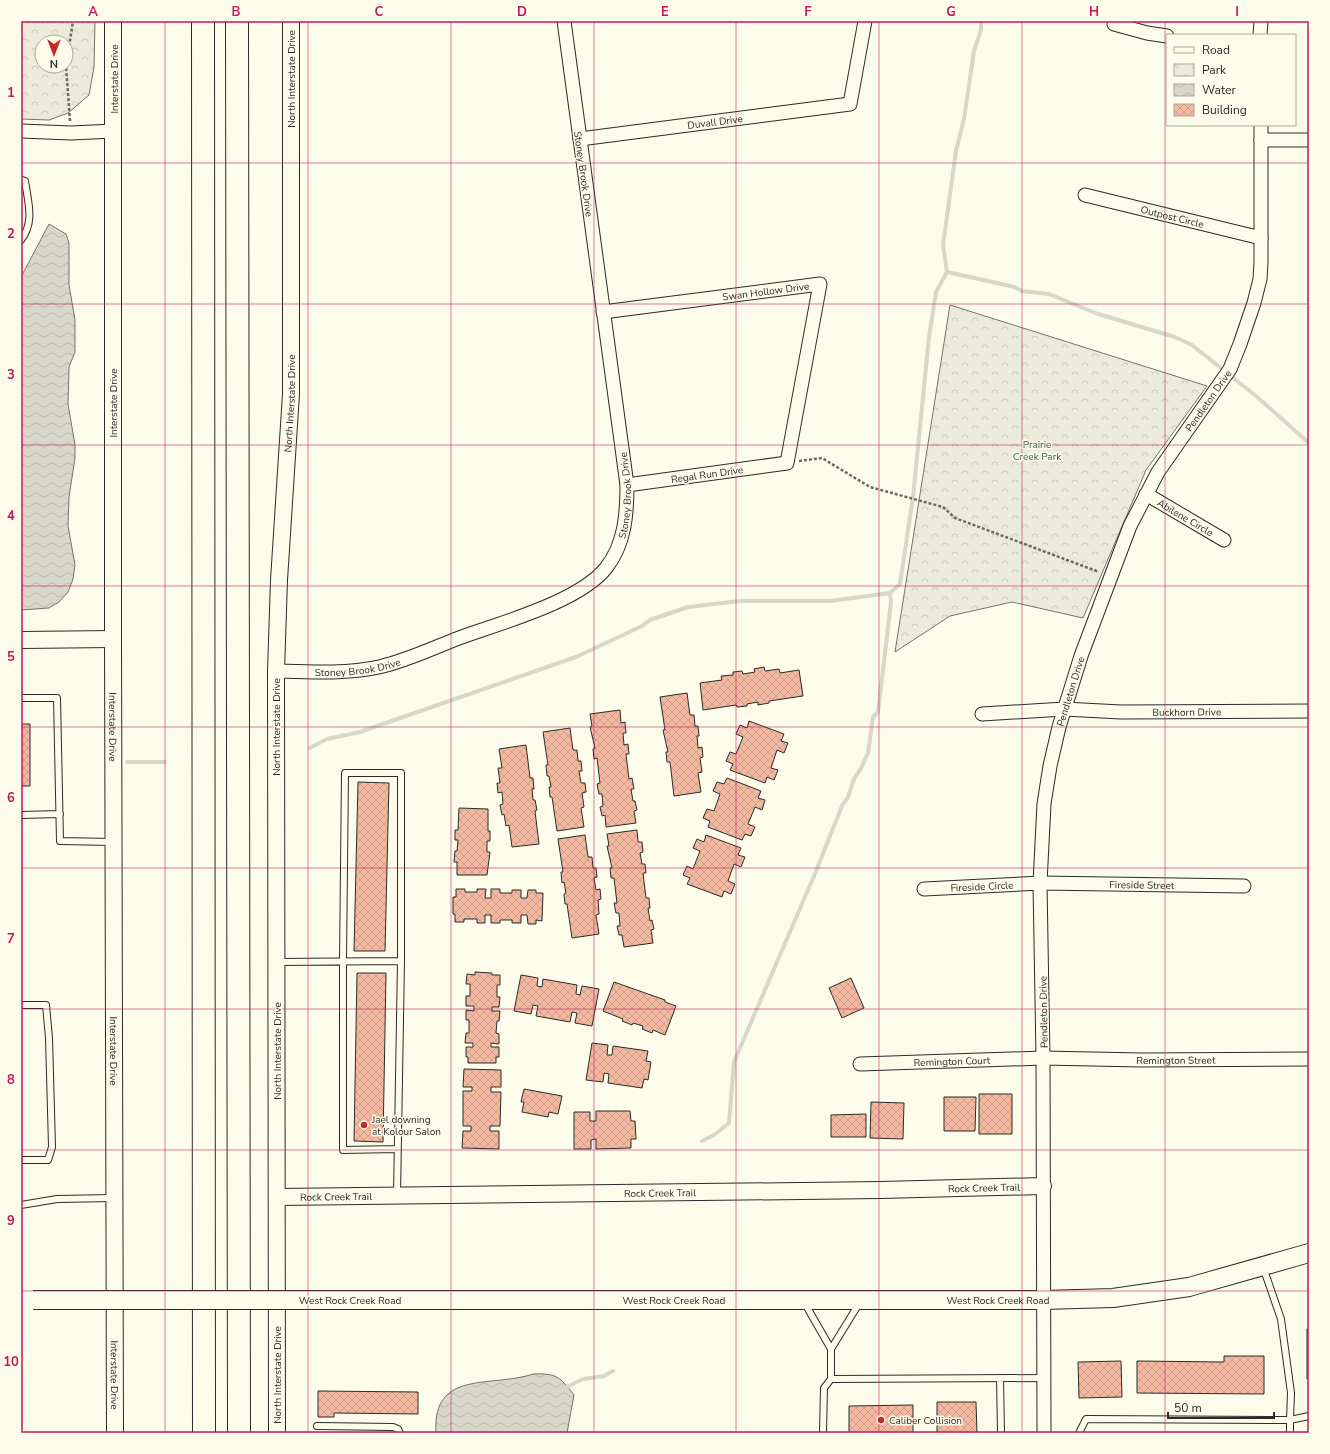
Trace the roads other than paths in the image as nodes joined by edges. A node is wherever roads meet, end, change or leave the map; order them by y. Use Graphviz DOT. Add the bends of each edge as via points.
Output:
graph roads {
  1 [pos="113,21"];
  2 [pos="203,21"];
  3 [pos="237,21"];
  4 [pos="291,21"];
  5 [pos="564,21"];
  6 [pos="865,21"];
  7 [pos="1260,21"];
  8 [pos="1114,24"];
  9 [pos="1260,34"];
  10 [pos="1166,36"];
  11 [pos="1261,126"];
  12 [pos="21,131"];
  13 [pos="114,131"];
  14 [pos="580,139"];
  15 [pos="1261,140"];
  16 [pos="1309,140"];
  17 [pos="21,180"];
  18 [pos="1085,195"];
  19 [pos="1261,238"];
  20 [pos="21,240"];
  21 [pos="603,312"];
  22 [pos="787,463"];
  23 [pos="627,485"];
  24 [pos="1146,494"];
  25 [pos="1224,540"];
  26 [pos="113,639"];
  27 [pos="21,640"];
  28 [pos="276,671"];
  29 [pos="21,698"];
  30 [pos="1064,709"];
  31 [pos="1309,711"];
  32 [pos="982,714"];
  33 [pos="60,814"];
  34 [pos="21,815"];
  35 [pos="114,842"];
  36 [pos="1040,883"];
  37 [pos="1244,886"];
  38 [pos="924,889"];
  39 [pos="343,961"];
  40 [pos="401,961"];
  41 [pos="277,962"];
  42 [pos="21,1005"];
  43 [pos="1043,1058"];
  44 [pos="1309,1059"];
  45 [pos="860,1064"];
  46 [pos="398,1149"];
  47 [pos="21,1160"];
  48 [pos="1043,1186"];
  49 [pos="397,1196"];
  50 [pos="277,1197"];
  51 [pos="115,1198"];
  52 [pos="21,1205"];
  53 [pos="1309,1253"];
  54 [pos="1263,1267"];
  55 [pos="802,1299"];
  56 [pos="862,1299"];
  57 [pos="27,1300"];
  58 [pos="1043,1300"];
  59 [pos="831,1349"];
  60 [pos="1000,1378"];
  61 [pos="1044,1378"];
  62 [pos="831,1379"];
  63 [pos="1309,1416"];
  64 [pos="1290,1420"];
  65 [pos="317,1426"];
  66 [pos="115,1433"];
  67 [pos="204,1433"];
  68 [pos="239,1433"];
  69 [pos="277,1433"];
  70 [pos="400,1433"];
  71 [pos="823,1433"];
  72 [pos="1001,1433"];
  73 [pos="1044,1433"];
  74 [pos="1080,1433"];
  75 [pos="1290,1433"];
  1 -- 13 [label="street, Interstate Drive"];
  2 -- 67 [label="highway"];
  3 -- 68 [label="highway"];
  4 -- 28 [label="street, North Interstate Drive" via="291,394"];
  5 -- 14 [label="street, Stoney Brook Drive"];
  6 -- 14 [label="street, Duvall Drive" via="850,104"];
  7 -- 9 [label="street"];
  8 -- 10 [label="street"];
  11 -- 15 [label="street, Pendleton Drive"];
  12 -- 13 [label="street"];
  13 -- 26 [label="street, Interstate Drive"];
  14 -- 21 [label="street, Stoney Brook Drive"];
  15 -- 16 [label="street"];
  15 -- 19 [label="street, Pendleton Drive"];
  17 -- 20 [label="lane" via="25,181 31,215"];
  18 -- 19 [label="street, Outpost Circle"];
  19 -- 24 [label="street, Pendleton Drive" via="1260,279 1230,369 1173,449"];
  21 -- 22 [label="street, Swan Hollow Drive" via="820,284"];
  21 -- 23 [label="street, Stoney Brook Drive"];
  22 -- 23 [label="street, Regal Run Drive"];
  23 -- 28 [label="street, Stoney Brook Drive" via="626,519 616,551 598,577 566,597 380,667 346,672"];
  24 -- 25 [label="street, Abilene Circle"];
  24 -- 30 [label="street, Pendleton Drive" via="1130,526"];
  26 -- 27 [label="street"];
  26 -- 35 [label="street, Interstate Drive"];
  28 -- 41 [label="street, North Interstate Drive"];
  29 -- 33 [label="lane" via="57,698"];
  30 -- 31 [label="street, Buckhorn Drive" via="1121,712"];
  30 -- 32 [label="street, Buckhorn Drive"];
  30 -- 36 [label="street, Pendleton Drive" via="1044,804"];
  33 -- 34 [label="lane"];
  33 -- 35 [label="lane" via="60,841"];
  35 -- 51 [label="street, Interstate Drive"];
  36 -- 37 [label="street, Fireside Street"];
  36 -- 38 [label="street, Fireside Circle"];
  36 -- 43 [label="street, Pendleton Drive"];
  39 -- 40 [label="lane"];
  39 -- 40 [label="lane" via="345,773 401,773"];
  39 -- 41 [label="lane"];
  39 -- 46 [label="lane" via="343,1150"];
  40 -- 46 [label="lane"];
  41 -- 50 [label="street, North Interstate Drive"];
  42 -- 47 [label="lane" via="46,1005 52,1147 48,1160"];
  43 -- 44 [label="street, Remington Street"];
  43 -- 45 [label="street, Remington Court"];
  43 -- 48 [label="street, Pendleton Drive"];
  46 -- 49 [label="lane"];
  48 -- 49 [label="street, Rock Creek Trail"];
  48 -- 58 [label="street, Pendleton Drive"];
  49 -- 50 [label="street, Rock Creek Trail"];
  50 -- 69 [label="street, North Interstate Drive"];
  51 -- 52 [label="lane" via="57,1199"];
  51 -- 66 [label="street, Interstate Drive"];
  53 -- 54 [label="main road, West Rock Creek Road"];
  54 -- 58 [label="main road, West Rock Creek Road" via="1189,1287 1140,1295"];
  54 -- 64 [label="lane" via="1282,1319 1292,1393"];
  55 -- 56 [label="main road, West Rock Creek Road"];
  55 -- 57 [label="main road, West Rock Creek Road, bridge"];
  55 -- 59 [label="lane"];
  56 -- 58 [label="main road, West Rock Creek Road"];
  56 -- 59 [label="lane"];
  58 -- 61 [label="street, Pendleton Drive"];
  59 -- 62 [label="lane"];
  60 -- 61 [label="lane"];
  60 -- 62 [label="lane"];
  60 -- 72 [label="lane"];
  61 -- 73 [label="street, Pendleton Drive"];
  62 -- 71 [label="lane" via="824,1388"];
  63 -- 64 [label="lane"];
  64 -- 74 [label="lane" via="1086,1419"];
  64 -- 75 [label="lane"];
  65 -- 70 [label="lane" via="392,1427"];
}
